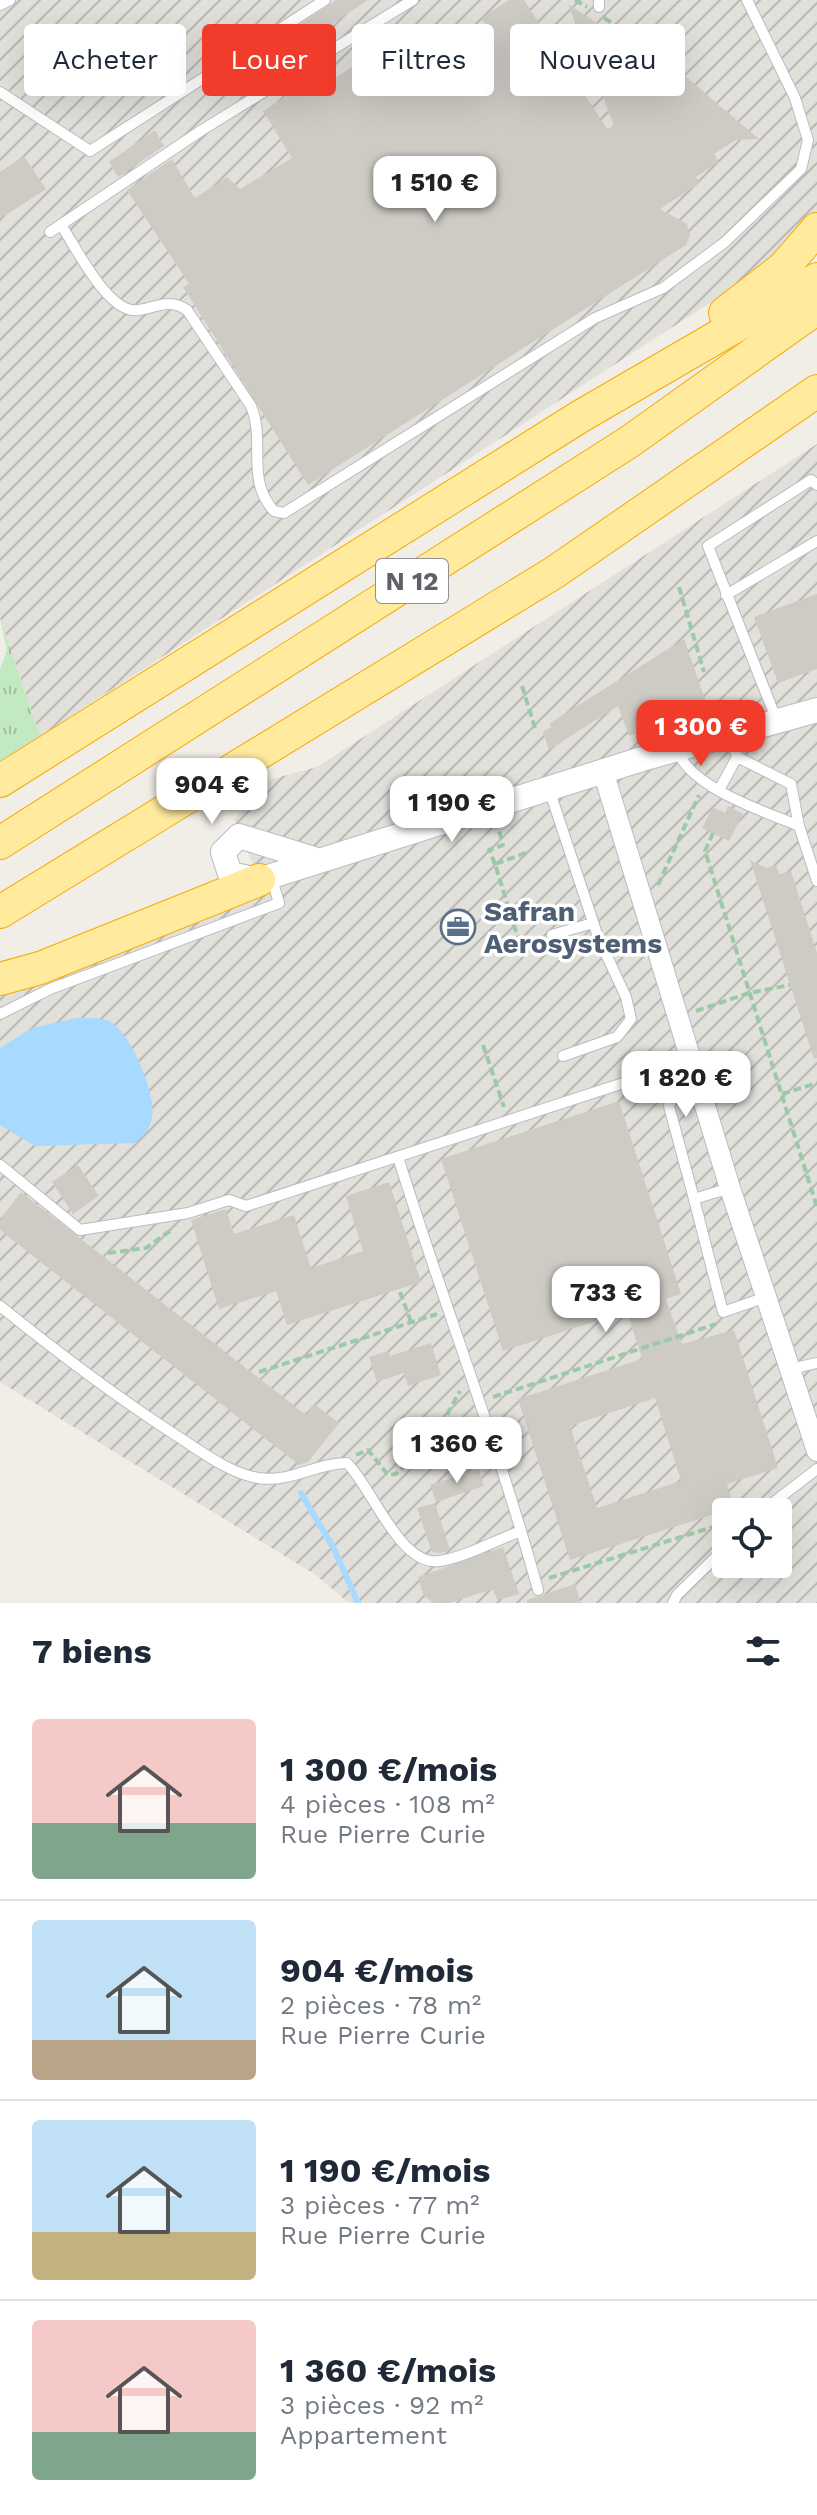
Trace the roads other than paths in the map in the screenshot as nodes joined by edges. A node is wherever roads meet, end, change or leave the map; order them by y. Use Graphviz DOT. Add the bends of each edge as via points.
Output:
graph roads {
  1 [pos="10,0"];
  2 [pos="325,0"];
  3 [pos="413,0"];
  4 [pos="747,0"];
  5 [pos="0,5"];
  6 [pos="0,92"];
  7 [pos="61,225"];
  8 [pos="817,229"];
  9 [pos="50,232"];
  10 [pos="817,279"];
  11 [pos="817,308"];
  12 [pos="817,391"];
  13 [pos="581,416"];
  14 [pos="817,485"];
  15 [pos="817,541"];
  16 [pos="726,595"];
  17 [pos="817,710"];
  18 [pos="777,721"];
  19 [pos="734,746"];
  20 [pos="677,750"];
  21 [pos="603,771"];
  22 [pos="0,781"];
  23 [pos="549,789"];
  24 [pos="719,790"];
  25 [pos="799,826"];
  26 [pos="0,843"];
  27 [pos="317,860"];
  28 [pos="265,878"];
  29 [pos="817,881"];
  30 [pos="0,912"];
  31 [pos="593,923"];
  32 [pos="552,935"];
  33 [pos="0,979"];
  34 [pos="0,1014"];
  35 [pos="563,1056"];
  36 [pos="691,1061"];
  37 [pos="398,1157"];
  38 [pos="0,1165"];
  39 [pos="730,1188"];
  40 [pos="694,1199"];
  41 [pos="766,1297"];
  42 [pos="0,1306"];
  43 [pos="817,1363"];
  44 [pos="790,1369"];
  45 [pos="817,1451"];
  46 [pos="817,1469"];
  47 [pos="779,1498"];
  48 [pos="521,1531"];
  49 [pos="712,1561"];
  50 [pos="537,1586"];
  51 [pos="673,1603"];
  1 -- 5 [label="lane"];
  2 -- 6 [label="lane" via="90,151"];
  3 -- 7 [label="lane" via="202,130"];
  4 -- 7 [label="lane" via="808,140 801,169 725,242 663,288 595,318 284,513 274,511 260,493 255,469 258,423 251,406 187,310 169,303 136,311 123,308 109,297"];
  7 -- 9 [label="lane"];
  8 -- 13 [label="highway" via="783,268 740,303"];
  10 -- 13 [label="highway"];
  11 -- 26 [label="highway, N 12" via="604,458"];
  12 -- 30 [label="highway, N 12" via="555,572"];
  13 -- 22 [label="highway"];
  14 -- 16 [label="lane" via="811,480 708,546"];
  15 -- 16 [label="lane"];
  16 -- 18 [label="lane"];
  17 -- 18 [label="street"];
  18 -- 19 [label="street"];
  19 -- 20 [label="street"];
  19 -- 24 [label="lane"];
  19 -- 25 [label="lane" via="791,784"];
  20 -- 21 [label="street"];
  20 -- 24 [label="lane" via="682,764"];
  21 -- 23 [label="street"];
  21 -- 36 [label="street"];
  23 -- 27 [label="street"];
  23 -- 31 [label="lane"];
  24 -- 25 [label="lane"];
  25 -- 29 [label="lane"];
  27 -- 28 [label="street"];
  27 -- 28 [label="street" via="239,836 223,852 230,874"];
  28 -- 33 [label="highway"];
  28 -- 34 [label="lane" via="279,903 50,989"];
  31 -- 32 [label="lane"];
  31 -- 35 [label="lane" via="631,1019 617,1037"];
  36 -- 37 [label="lane"];
  36 -- 39 [label="street"];
  36 -- 40 [label="lane" via="669,1106"];
  37 -- 38 [label="lane" via="246,1206 229,1200 188,1213 80,1230"];
  37 -- 48 [label="lane"];
  39 -- 40 [label="lane"];
  39 -- 41 [label="street"];
  40 -- 41 [label="lane" via="723,1312"];
  41 -- 44 [label="street"];
  42 -- 48 [label="lane" via="102,1388 222,1465 258,1478 295,1477 329,1463 347,1463 408,1552 424,1560 440,1561"];
  43 -- 44 [label="lane"];
  44 -- 45 [label="street"];
  46 -- 47 [label="lane"];
  48 -- 50 [label="lane"];
  49 -- 51 [label="lane"];
}
